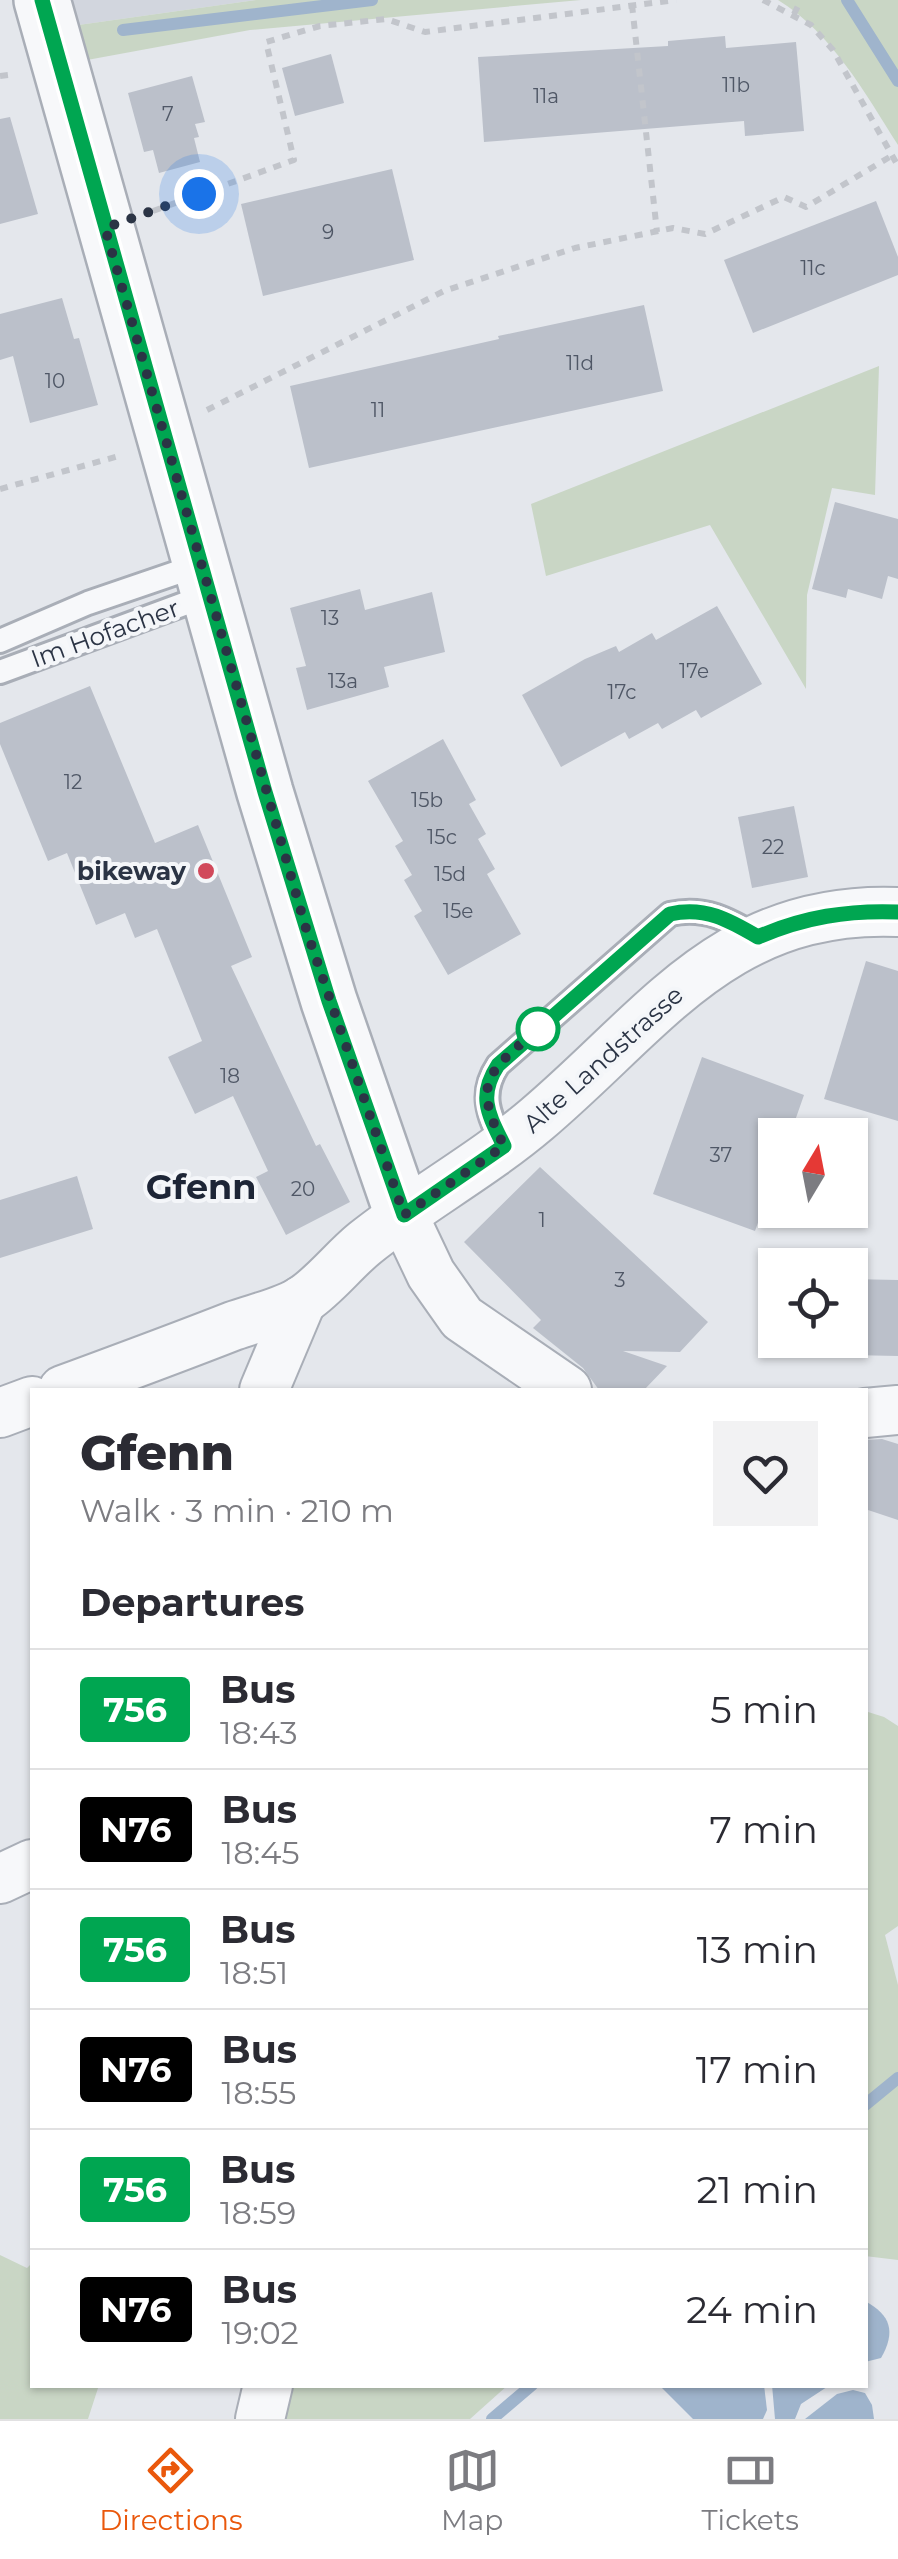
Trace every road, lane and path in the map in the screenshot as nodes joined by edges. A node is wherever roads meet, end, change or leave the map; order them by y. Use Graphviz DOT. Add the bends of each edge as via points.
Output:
graph roads {
  1 [pos="42,0"];
  2 [pos="676,0"];
  3 [pos="763,0"];
  4 [pos="802,0"];
  5 [pos="632,5"];
  6 [pos="794,14"];
  7 [pos="892,156"];
  8 [pos="898,166"];
  9 [pos="105,228"];
  10 [pos="657,232"];
  11 [pos="167,437"];
  12 [pos="0,489"];
  13 [pos="206,579"];
  14 [pos="0,642"];
  15 [pos="0,672"];
  16 [pos="898,912"];
  17 [pos="758,937"];
  18 [pos="504,1146"];
  19 [pos="404,1215"];
  20 [pos="302,1300"];
  21 [pos="68,1388"];
  22 [pos="265,1388"];
  23 [pos="564,1388"];
  24 [pos="30,1403"];
  25 [pos="898,1410"];
  26 [pos="868,1412"];
  27 [pos="0,1413"];
  28 [pos="30,1865"];
  29 [pos="0,1880"];
  30 [pos="267,2388"];
  31 [pos="260,2419"];
  1 -- 9 [label="street"];
  2 -- 5 [label="path"];
  3 -- 6 [label="path"];
  4 -- 6 [label="path"];
  5 -- 9 [label="path" via="425,32 386,19 320,26 266,42 294,160"];
  5 -- 10 [label="path"];
  6 -- 7 [label="path" via="833,50"];
  7 -- 8 [label="path"];
  7 -- 10 [label="path" via="806,207 784,197 705,234"];
  9 -- 11 [label="street"];
  10 -- 11 [label="path" via="576,248 444,291"];
  11 -- 12 [label="path"];
  11 -- 13 [label="street"];
  13 -- 14 [label="lane" via="88,603"];
  13 -- 15 [label="lane, Im Hofacher"];
  13 -- 19 [label="street" via="312,950"];
  16 -- 17 [label="street, Alte Landstrasse" via="820,916"];
  17 -- 18 [label="street, Alte Landstrasse" via="694,978"];
  17 -- 18 [label="lane" via="723,916 670,914 498,1065 486,1104"];
  18 -- 19 [label="street, Alte Landstrasse"];
  19 -- 20 [label="street, Alte Landstrasse"];
  19 -- 23 [label="street" via="431,1274 462,1318"];
  20 -- 21 [label="street, Alte Landstrasse"];
  20 -- 22 [label="street"];
  24 -- 27 [label="street"];
  25 -- 26 [label="street"];
  28 -- 29 [label="street"];
  30 -- 31 [label="street"];
}
